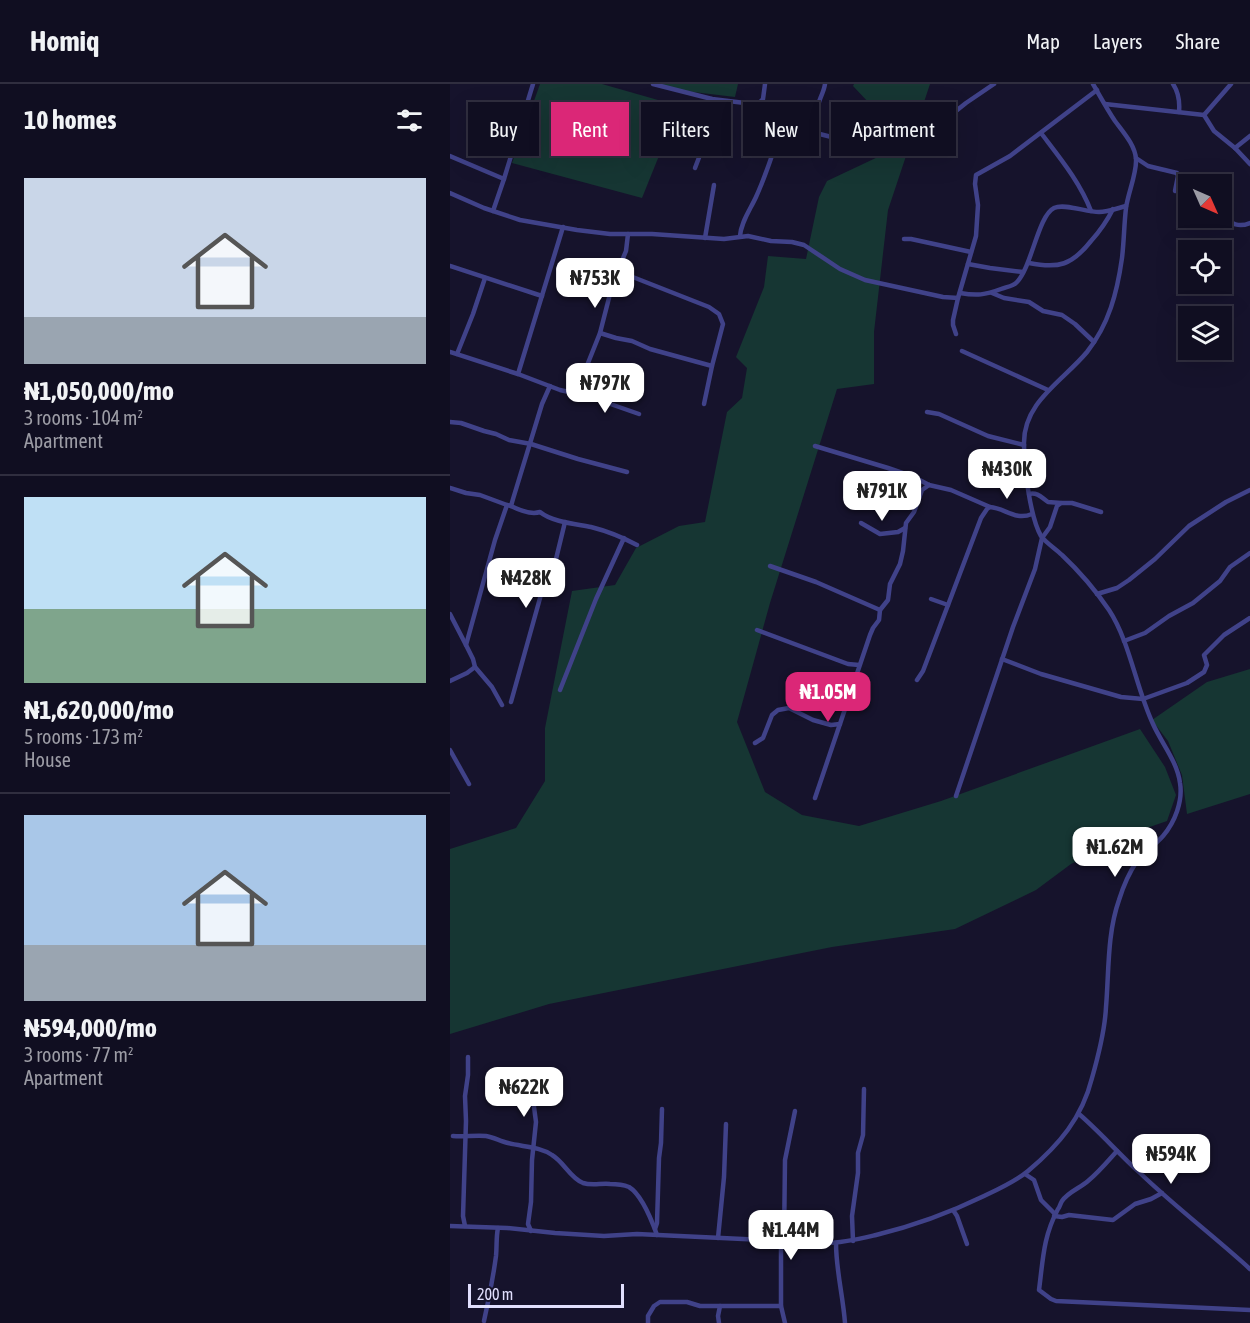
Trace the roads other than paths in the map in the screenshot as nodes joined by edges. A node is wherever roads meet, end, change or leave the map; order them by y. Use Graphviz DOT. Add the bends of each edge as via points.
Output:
graph roads {
  1 [pos="533,84"];
  2 [pos="653,84"];
  3 [pos="765,84"];
  4 [pos="825,84"];
  5 [pos="994,84"];
  6 [pos="1093,84"];
  7 [pos="1173,84"];
  8 [pos="1232,84"];
  9 [pos="1096,90"];
  10 [pos="712,99"];
  11 [pos="760,102"];
  12 [pos="819,102"];
  13 [pos="743,103"];
  14 [pos="1105,104"];
  15 [pos="956,111"];
  16 [pos="1179,112"];
  17 [pos="1204,115"];
  18 [pos="1041,133"];
  19 [pos="1250,136"];
  20 [pos="1235,148"];
  21 [pos="450,156"];
  22 [pos="772,156"];
  23 [pos="1136,158"];
  24 [pos="1250,164"];
  25 [pos="695,168"];
  26 [pos="504,179"];
  27 [pos="714,184"];
  28 [pos="1175,191"];
  29 [pos="450,193"];
  30 [pos="1126,206"];
  31 [pos="1113,209"];
  32 [pos="493,211"];
  33 [pos="1091,211"];
  34 [pos="1250,223"];
  35 [pos="1232,224"];
  36 [pos="562,227"];
  37 [pos="628,234"];
  38 [pos="740,236"];
  39 [pos="705,238"];
  40 [pos="904,239"];
  41 [pos="971,252"];
  42 [pos="1029,263"];
  43 [pos="968,264"];
  44 [pos="450,266"];
  45 [pos="620,272"];
  46 [pos="1023,272"];
  47 [pos="485,278"];
  48 [pos="992,293"];
  49 [pos="959,295"];
  50 [pos="542,296"];
  51 [pos="600,333"];
  52 [pos="956,334"];
  53 [pos="1094,342"];
  54 [pos="962,351"];
  55 [pos="450,352"];
  56 [pos="457,354"];
  57 [pos="712,366"];
  58 [pos="519,374"];
  59 [pos="550,386"];
  60 [pos="1048,390"];
  61 [pos="575,391"];
  62 [pos="704,404"];
  63 [pos="927,412"];
  64 [pos="639,414"];
  65 [pos="450,422"];
  66 [pos="531,444"];
  67 [pos="1024,445"];
  68 [pos="815,446"];
  69 [pos="627,472"];
  70 [pos="929,485"];
  71 [pos="450,488"];
  72 [pos="1250,490"];
  73 [pos="1029,494"];
  74 [pos="1061,503"];
  75 [pos="509,505"];
  76 [pos="990,507"];
  77 [pos="1101,512"];
  78 [pos="1032,514"];
  79 [pos="566,522"];
  80 [pos="861,523"];
  81 [pos="905,528"];
  82 [pos="1042,537"];
  83 [pos="624,538"];
  84 [pos="637,545"];
  85 [pos="1250,553"];
  86 [pos="770,566"];
  87 [pos="1097,594"];
  88 [pos="931,599"];
  89 [pos="948,605"];
  90 [pos="880,610"];
  91 [pos="450,614"];
  92 [pos="1250,618"];
  93 [pos="757,630"];
  94 [pos="1124,641"];
  95 [pos="466,645"];
  96 [pos="1002,659"];
  97 [pos="859,665"];
  98 [pos="475,667"];
  99 [pos="917,680"];
  100 [pos="450,681"];
  101 [pos="560,690"];
  102 [pos="1143,699"];
  103 [pos="511,702"];
  104 [pos="502,705"];
  105 [pos="840,724"];
  106 [pos="755,743"];
  107 [pos="450,750"];
  108 [pos="469,784"];
  109 [pos="956,796"];
  110 [pos="815,798"];
  111 [pos="468,1057"];
  112 [pos="534,1089"];
  113 [pos="864,1089"];
  114 [pos="662,1109"];
  115 [pos="795,1111"];
  116 [pos="1079,1114"];
  117 [pos="726,1124"];
  118 [pos="453,1136"];
  119 [pos="465,1137"];
  120 [pos="533,1148"];
  121 [pos="1118,1151"];
  122 [pos="1026,1174"];
  123 [pos="1162,1193"];
  124 [pos="953,1210"];
  125 [pos="1054,1215"];
  126 [pos="528,1224"];
  127 [pos="450,1226"];
  128 [pos="465,1226"];
  129 [pos="498,1228"];
  130 [pos="522,1230"];
  131 [pos="531,1231"];
  132 [pos="656,1232"];
  133 [pos="718,1238"];
  134 [pos="782,1241"];
  135 [pos="853,1241"];
  136 [pos="836,1243"];
  137 [pos="967,1244"];
  138 [pos="1250,1269"];
  139 [pos="720,1306"];
  140 [pos="781,1306"];
  141 [pos="1250,1310"];
  142 [pos="484,1321"];
  143 [pos="648,1323"];
  144 [pos="719,1323"];
  145 [pos="785,1323"];
  146 [pos="845,1323"];
  1 -- 26 [label="street"];
  2 -- 10 [label="street"];
  3 -- 11 [label="street"];
  4 -- 12 [label="street"];
  5 -- 15 [label="street"];
  6 -- 9 [label="street"];
  7 -- 16 [label="street" via="1180,100"];
  8 -- 17 [label="street"];
  9 -- 14 [label="street"];
  9 -- 18 [label="street"];
  10 -- 13 [label="street"];
  10 -- 25 [label="street" via="708,134"];
  14 -- 16 [label="street"];
  14 -- 23 [label="street"];
  16 -- 17 [label="street"];
  17 -- 20 [label="street"];
  18 -- 33 [label="street" via="1075,178"];
  18 -- 41 [label="street" via="976,175 976,237"];
  19 -- 20 [label="street"];
  20 -- 24 [label="street"];
  21 -- 26 [label="street"];
  22 -- 38 [label="street"];
  23 -- 28 [label="street" via="1148,166 1175,172"];
  23 -- 30 [label="street"];
  26 -- 32 [label="street"];
  27 -- 39 [label="street"];
  29 -- 32 [label="street"];
  30 -- 31 [label="street"];
  30 -- 53 [label="street" via="1112,309"];
  31 -- 33 [label="street"];
  31 -- 42 [label="street" via="1077,257 1056,266"];
  32 -- 36 [label="street"];
  33 -- 42 [label="street" via="1065,206 1051,210"];
  34 -- 35 [label="street"];
  36 -- 37 [label="street"];
  36 -- 50 [label="street"];
  37 -- 39 [label="street"];
  37 -- 45 [label="street"];
  38 -- 39 [label="street"];
  38 -- 49 [label="street" via="804,245 865,280 943,297"];
  40 -- 41 [label="street"];
  41 -- 43 [label="street"];
  42 -- 46 [label="street"];
  43 -- 46 [label="street"];
  43 -- 49 [label="street"];
  44 -- 47 [label="street"];
  45 -- 51 [label="street"];
  45 -- 57 [label="street" via="719,314 723,324"];
  46 -- 48 [label="street" via="1017,282"];
  47 -- 50 [label="street"];
  47 -- 56 [label="street"];
  48 -- 49 [label="street"];
  48 -- 53 [label="street" via="1062,315"];
  49 -- 52 [label="street" via="953,325"];
  50 -- 58 [label="street"];
  51 -- 57 [label="street"];
  51 -- 61 [label="street"];
  53 -- 60 [label="street"];
  54 -- 60 [label="street"];
  55 -- 56 [label="street"];
  56 -- 58 [label="street"];
  57 -- 62 [label="street"];
  58 -- 59 [label="street"];
  59 -- 61 [label="street"];
  59 -- 66 [label="street"];
  60 -- 67 [label="street" via="1030,415"];
  61 -- 64 [label="street"];
  63 -- 67 [label="street" via="988,436"];
  65 -- 66 [label="street"];
  66 -- 69 [label="street"];
  66 -- 75 [label="street"];
  67 -- 73 [label="street"];
  68 -- 70 [label="street"];
  70 -- 76 [label="street"];
  70 -- 81 [label="street" via="922,490"];
  71 -- 75 [label="street"];
  72 -- 87 [label="street" via="1188,526 1129,580"];
  73 -- 74 [label="street"];
  73 -- 78 [label="street"];
  74 -- 77 [label="street"];
  74 -- 82 [label="street"];
  75 -- 79 [label="street"];
  75 -- 95 [label="street" via="495,540"];
  76 -- 78 [label="street" via="1014,515"];
  76 -- 89 [label="street" via="983,514"];
  78 -- 82 [label="street"];
  79 -- 83 [label="street"];
  79 -- 103 [label="street"];
  80 -- 81 [label="street" via="880,534"];
  81 -- 90 [label="street" via="900,564 890,584 888,600"];
  82 -- 87 [label="street"];
  82 -- 96 [label="street" via="1035,569"];
  83 -- 84 [label="street"];
  83 -- 101 [label="street"];
  85 -- 94 [label="street" via="1192,603 1145,633"];
  86 -- 90 [label="street"];
  87 -- 94 [label="street"];
  88 -- 89 [label="street"];
  89 -- 99 [label="street"];
  90 -- 97 [label="street"];
  91 -- 95 [label="street"];
  92 -- 102 [label="street" via="1224,635 1204,655 1204,672 1187,683"];
  93 -- 97 [label="street"];
  94 -- 102 [label="street"];
  95 -- 98 [label="street"];
  96 -- 102 [label="street" via="1121,698"];
  96 -- 109 [label="street"];
  97 -- 105 [label="street"];
  98 -- 100 [label="street"];
  98 -- 104 [label="street"];
  102 -- 116 [label="street" via="1177,768 1181,798 1171,825 1131,870 1113,917 1106,1013 1093,1077"];
  105 -- 106 [label="street" via="813,720 789,708 778,710 763,738"];
  105 -- 110 [label="street"];
  107 -- 108 [label="street"];
  111 -- 119 [label="street"];
  112 -- 120 [label="street"];
  113 -- 135 [label="street"];
  114 -- 132 [label="street"];
  115 -- 134 [label="street" via="785,1160"];
  116 -- 121 [label="street"];
  116 -- 122 [label="street"];
  117 -- 133 [label="street"];
  118 -- 119 [label="street"];
  119 -- 120 [label="street" via="490,1137"];
  119 -- 128 [label="street"];
  120 -- 126 [label="street"];
  120 -- 132 [label="street" via="552,1154 584,1183 629,1188 644,1204"];
  121 -- 123 [label="street"];
  121 -- 125 [label="street" via="1065,1198"];
  122 -- 124 [label="street"];
  122 -- 125 [label="street" via="1035,1180 1041,1200"];
  123 -- 125 [label="street" via="1135,1204 1113,1220"];
  123 -- 138 [label="street"];
  124 -- 135 [label="street" via="899,1230"];
  124 -- 137 [label="street"];
  125 -- 141 [label="street" via="1042,1254 1039,1290 1051,1299"];
  126 -- 130 [label="street"];
  126 -- 131 [label="street"];
  127 -- 128 [label="street"];
  128 -- 129 [label="street"];
  129 -- 130 [label="street"];
  129 -- 142 [label="street" via="493,1284"];
  130 -- 131 [label="street"];
  131 -- 132 [label="street" via="604,1236"];
  132 -- 133 [label="street"];
  133 -- 134 [label="street"];
  134 -- 136 [label="street"];
  134 -- 140 [label="street"];
  135 -- 136 [label="street"];
  136 -- 146 [label="street"];
  139 -- 140 [label="street"];
  139 -- 143 [label="street" via="660,1302 648,1316"];
  139 -- 144 [label="street"];
  140 -- 145 [label="street"];
}
